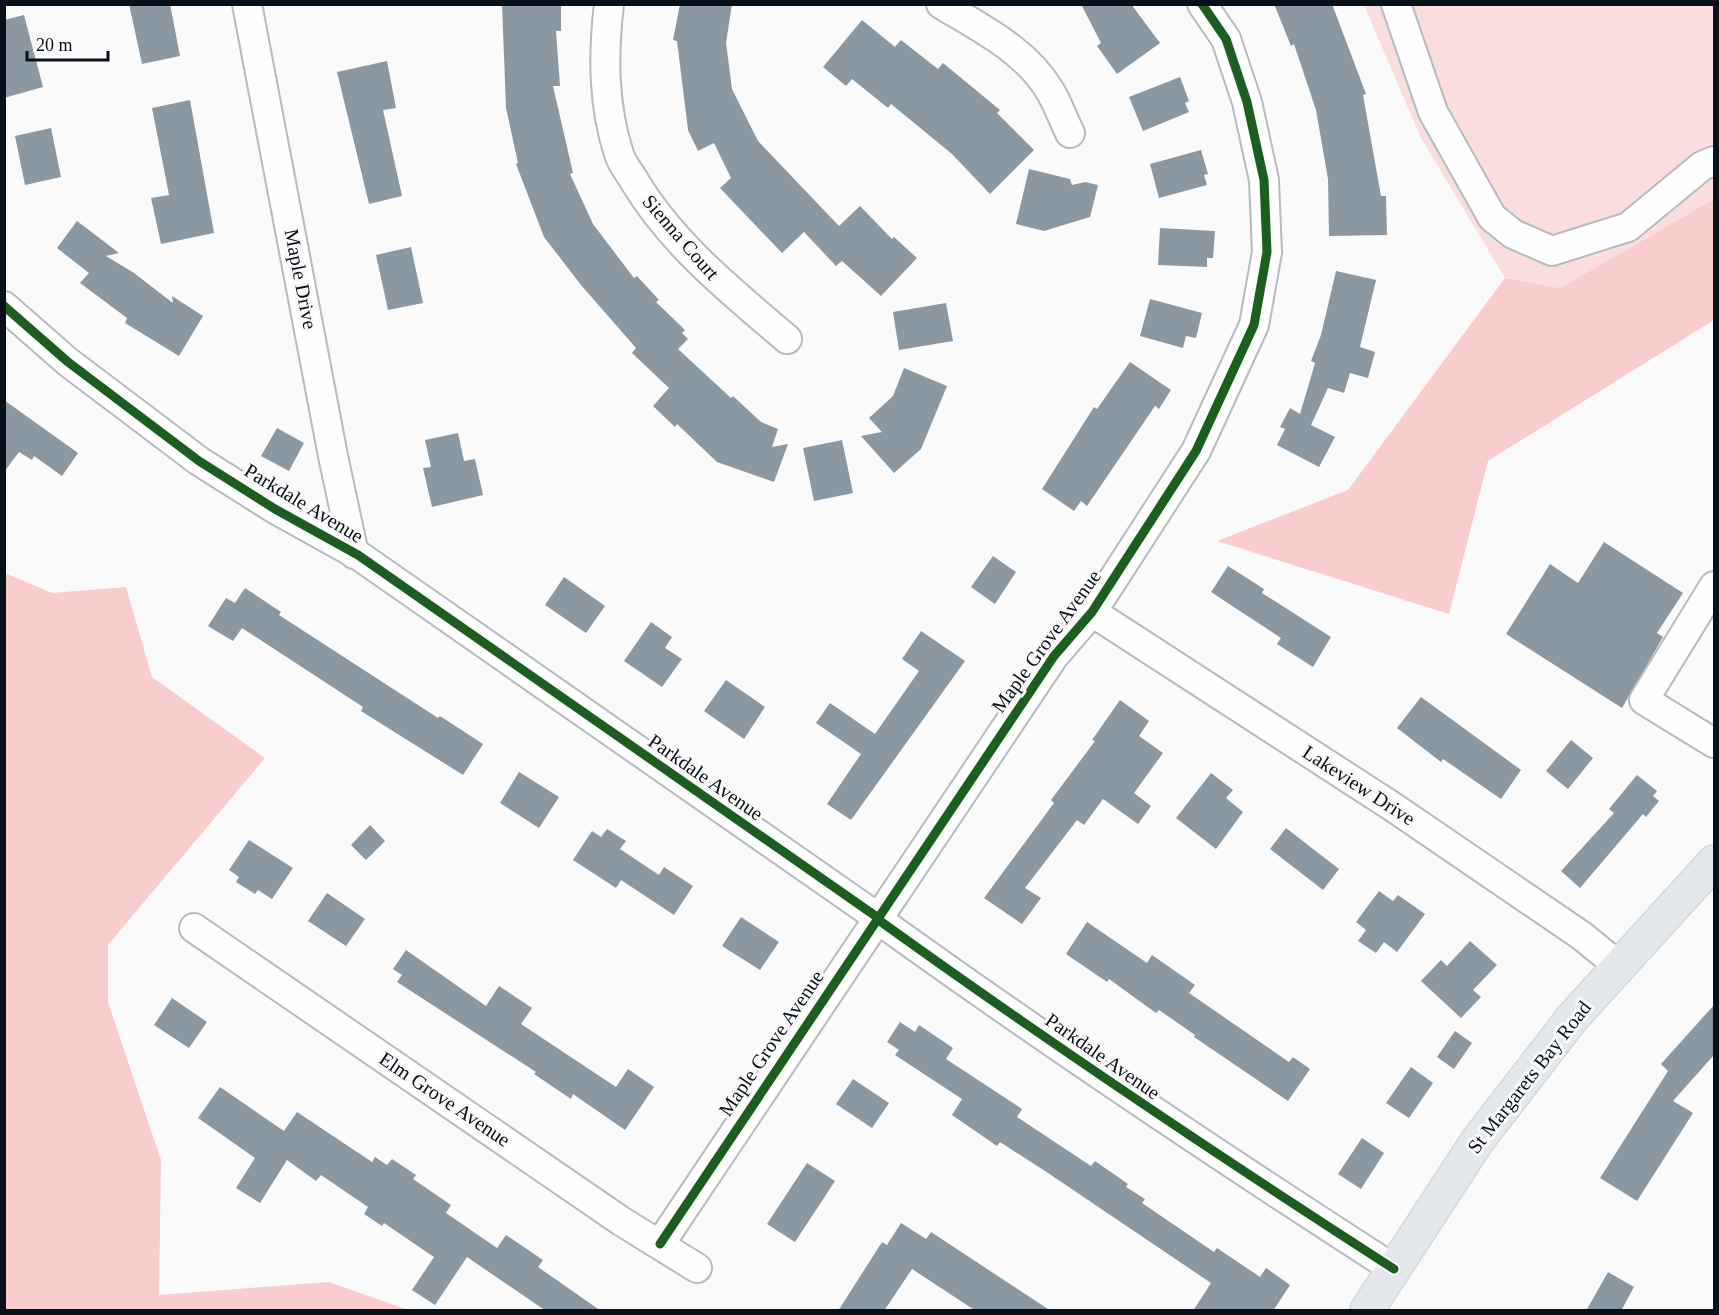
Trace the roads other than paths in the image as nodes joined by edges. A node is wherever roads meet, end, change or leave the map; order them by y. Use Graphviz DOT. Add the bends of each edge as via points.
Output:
graph roads {
  1 [pos="247,4"];
  2 [pos="609,4"];
  3 [pos="941,4"];
  4 [pos="1202,4"];
  5 [pos="1396,4"];
  6 [pos="1070,133"];
  7 [pos="1714,161"];
  8 [pos="4,306"];
  9 [pos="787,339"];
  10 [pos="354,554"];
  11 [pos="1714,586"];
  12 [pos="1092,612"];
  13 [pos="1714,743"];
  14 [pos="1714,862"];
  15 [pos="877,916"];
  16 [pos="194,928"];
  17 [pos="1620,967"];
  18 [pos="660,1244"];
  19 [pos="697,1268"];
  20 [pos="1394,1269"];
  21 [pos="1367,1311"];
  1 -- 10 [label="street, Maple Drive"];
  2 -- 9 [label="street, Sienna Court" via="606,100 619,156 652,210 699,262"];
  3 -- 6 [label="street" via="1019,55 1049,90"];
  4 -- 12 [label="street, Maple Grove Avenue" via="1226,39 1247,102 1264,180 1267,252 1254,325 1196,451"];
  5 -- 7 [label="street" via="1433,112 1492,217 1513,234 1552,251 1628,227 1702,166"];
  8 -- 10 [label="street, Parkdale Avenue" via="76,369 200,461"];
  10 -- 15 [label="street, Parkdale Avenue"];
  11 -- 13 [label="street" via="1644,700"];
  12 -- 15 [label="street, Maple Grove Avenue" via="1054,656"];
  12 -- 17 [label="street, Lakeview Drive" via="1393,807 1582,936"];
  14 -- 17 [label="main road, St Margarets Bay Road"];
  15 -- 18 [label="street, Maple Grove Avenue"];
  15 -- 20 [label="street, Parkdale Avenue" via="987,999 1168,1123"];
  16 -- 18 [label="street, Elm Grove Avenue"];
  17 -- 20 [label="main road, St Margarets Bay Road" via="1573,1017 1478,1140"];
  18 -- 19 [label="street, Elm Grove Avenue"];
  20 -- 21 [label="main road, St Margarets Bay Road"];
}
